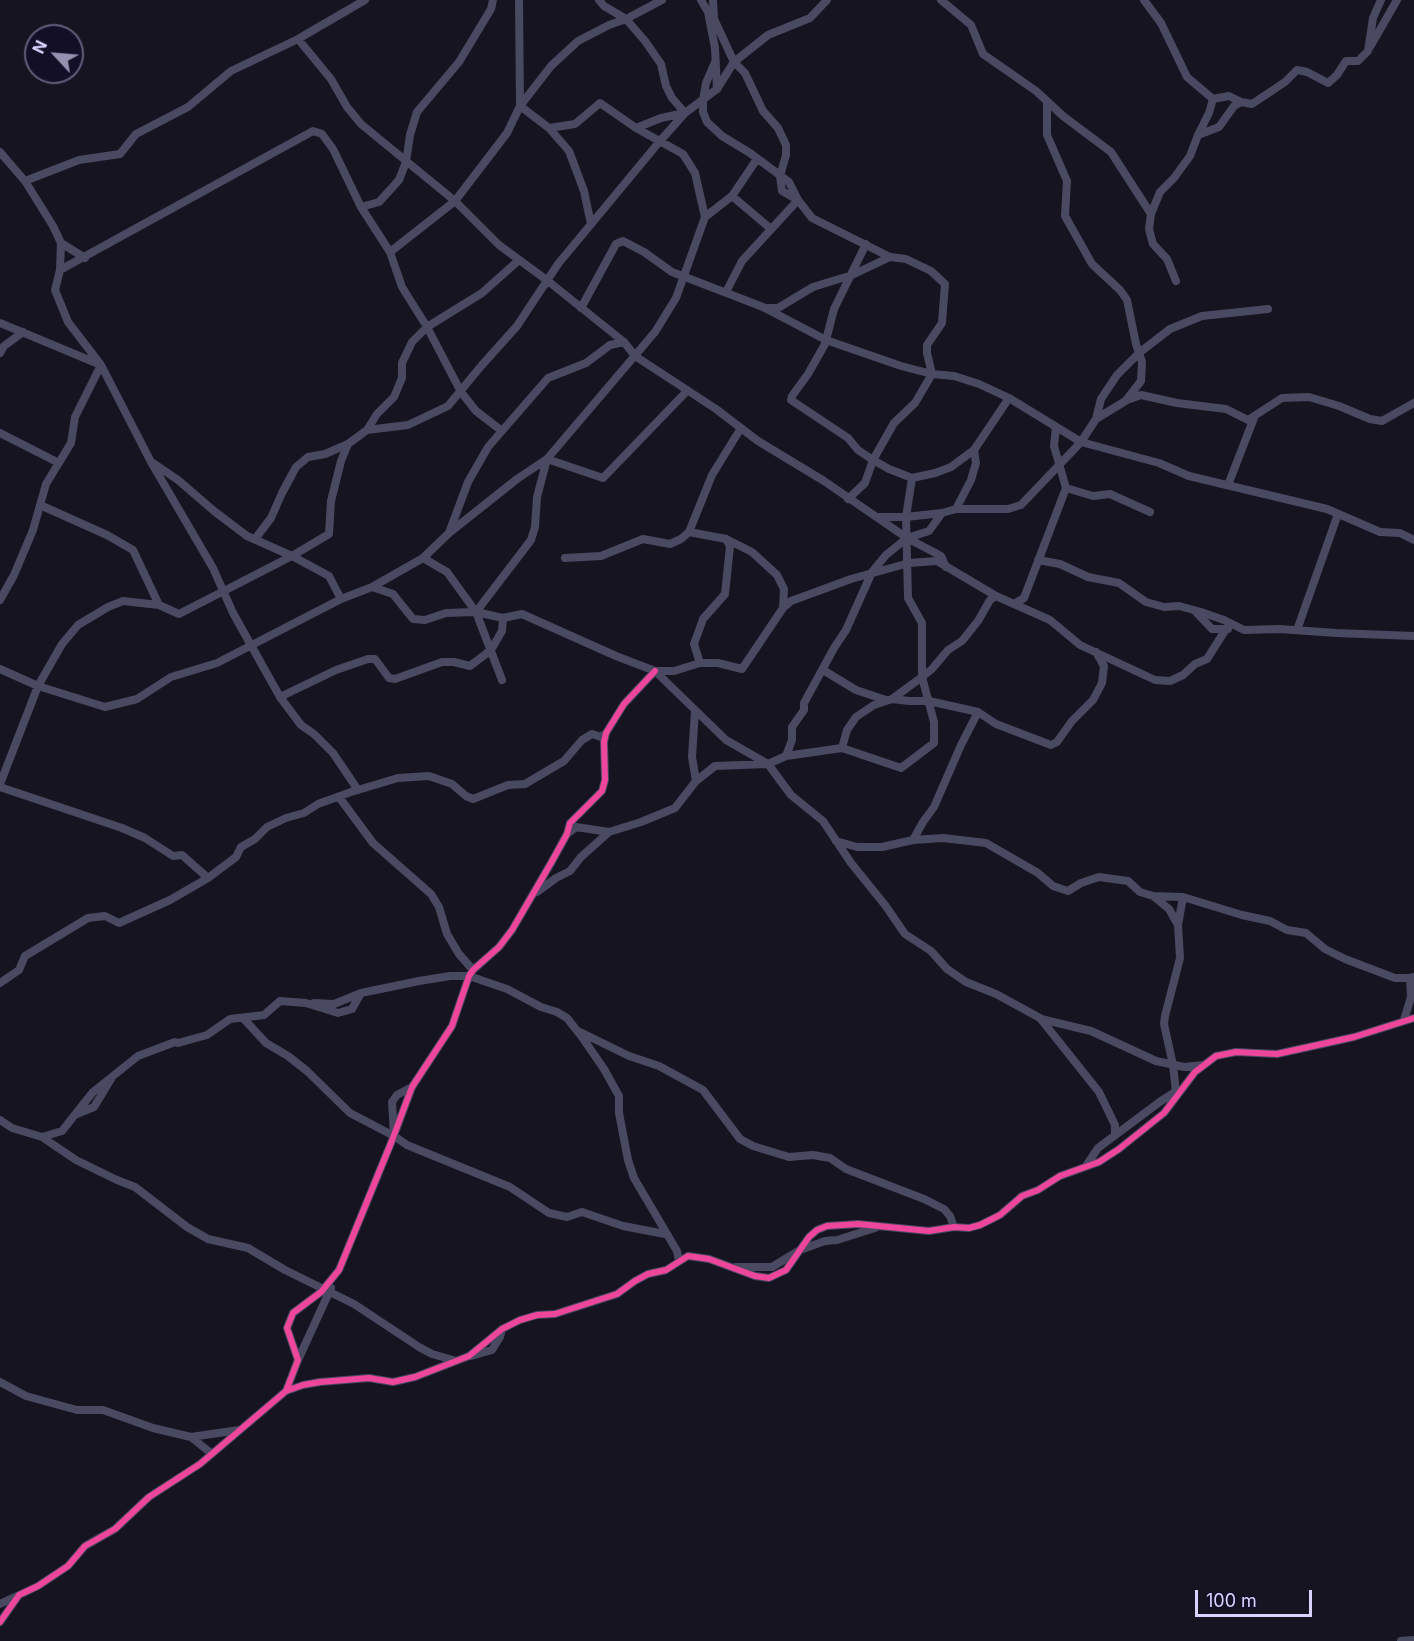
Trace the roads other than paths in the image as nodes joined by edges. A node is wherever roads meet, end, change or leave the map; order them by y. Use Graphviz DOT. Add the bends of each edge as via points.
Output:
graph roads {
  1 [pos="365,0"];
  2 [pos="493,0"];
  3 [pos="519,0"];
  4 [pos="662,0"];
  5 [pos="701,0"];
  6 [pos="713,0"];
  7 [pos="827,0"];
  8 [pos="941,0"];
  9 [pos="1144,0"];
  10 [pos="1381,0"];
  11 [pos="1397,0"];
  12 [pos="602,3"];
  13 [pos="626,19"];
  14 [pos="609,25"];
  15 [pos="298,39"];
  16 [pos="1368,51"];
  17 [pos="716,62"];
  18 [pos="735,62"];
  19 [pos="717,89"];
  20 [pos="1213,99"];
  21 [pos="703,100"];
  22 [pos="1241,102"];
  23 [pos="1047,103"];
  24 [pos="520,106"];
  25 [pos="685,113"];
  26 [pos="549,128"];
  27 [pos="636,128"];
  28 [pos="1198,135"];
  29 [pos="660,141"];
  30 [pos="0,152"];
  31 [pos="757,159"];
  32 [pos="406,162"];
  33 [pos="780,176"];
  34 [pos="25,181"];
  35 [pos="732,196"];
  36 [pos="798,200"];
  37 [pos="455,201"];
  38 [pos="362,207"];
  39 [pos="1151,214"];
  40 [pos="705,217"];
  41 [pos="591,225"];
  42 [pos="771,230"];
  43 [pos="61,243"];
  44 [pos="866,244"];
  45 [pos="390,252"];
  46 [pos="890,256"];
  47 [pos="85,258"];
  48 [pos="519,260"];
  49 [pos="60,270"];
  50 [pos="852,275"];
  51 [pos="683,276"];
  52 [pos="548,281"];
  53 [pos="1176,281"];
  54 [pos="726,292"];
  55 [pos="763,307"];
  56 [pos="581,308"];
  57 [pos="1268,309"];
  58 [pos="0,323"];
  59 [pos="427,327"];
  60 [pos="23,332"];
  61 [pos="826,340"];
  62 [pos="624,342"];
  63 [pos="0,353"];
  64 [pos="1139,353"];
  65 [pos="634,356"];
  66 [pos="100,365"];
  67 [pos="932,374"];
  68 [pos="687,391"];
  69 [pos="461,392"];
  70 [pos="1009,398"];
  71 [pos="1127,400"];
  72 [pos="1414,403"];
  73 [pos="1254,418"];
  74 [pos="1096,420"];
  75 [pos="1056,427"];
  76 [pos="741,428"];
  77 [pos="367,430"];
  78 [pos="502,431"];
  79 [pos="0,433"];
  80 [pos="1081,442"];
  81 [pos="348,444"];
  82 [pos="974,450"];
  83 [pos="547,459"];
  84 [pos="873,460"];
  85 [pos="151,462"];
  86 [pos="59,464"];
  87 [pos="1060,466"];
  88 [pos="912,478"];
  89 [pos="1228,486"];
  90 [pos="1066,488"];
  91 [pos="848,499"];
  92 [pos="40,505"];
  93 [pos="956,509"];
  94 [pos="1150,512"];
  95 [pos="942,513"];
  96 [pos="1338,514"];
  97 [pos="876,517"];
  98 [pos="906,517"];
  99 [pos="689,532"];
  100 [pos="449,533"];
  101 [pos="907,538"];
  102 [pos="255,539"];
  103 [pos="726,539"];
  104 [pos="1414,540"];
  105 [pos="292,556"];
  106 [pos="423,558"];
  107 [pos="565,558"];
  108 [pos="1038,560"];
  109 [pos="909,563"];
  110 [pos="946,567"];
  111 [pos="872,572"];
  112 [pos="372,587"];
  113 [pos="225,592"];
  114 [pos="996,596"];
  115 [pos="341,599"];
  116 [pos="0,600"];
  117 [pos="1014,604"];
  118 [pos="159,605"];
  119 [pos="783,608"];
  120 [pos="1195,610"];
  121 [pos="476,612"];
  122 [pos="503,618"];
  123 [pos="1226,629"];
  124 [pos="1244,630"];
  125 [pos="1297,630"];
  126 [pos="1414,636"];
  127 [pos="252,645"];
  128 [pos="491,650"];
  129 [pos="1096,652"];
  130 [pos="700,663"];
  131 [pos="0,669"];
  132 [pos="823,670"];
  133 [pos="655,671"];
  134 [pos="922,677"];
  135 [pos="502,680"];
  136 [pos="38,686"];
  137 [pos="280,697"];
  138 [pos="889,699"];
  139 [pos="929,701"];
  140 [pos="695,711"];
  141 [pos="978,712"];
  142 [pos="606,733"];
  143 [pos="842,748"];
  144 [pos="786,756"];
  145 [pos="768,764"];
  146 [pos="696,781"];
  147 [pos="0,786"];
  148 [pos="358,790"];
  149 [pos="339,797"];
  150 [pos="609,832"];
  151 [pos="567,834"];
  152 [pos="913,840"];
  153 [pos="836,841"];
  154 [pos="208,878"];
  155 [pos="533,895"];
  156 [pos="1153,896"];
  157 [pos="1183,897"];
  158 [pos="1178,925"];
  159 [pos="471,973"];
  160 [pos="1413,977"];
  161 [pos="0,983"];
  162 [pos="243,1018"];
  163 [pos="1040,1018"];
  164 [pos="1414,1018"];
  165 [pos="1404,1020"];
  166 [pos="574,1029"];
  167 [pos="1173,1065"];
  168 [pos="1204,1065"];
  169 [pos="412,1087"];
  170 [pos="1179,1090"];
  171 [pos="0,1120"];
  172 [pos="1115,1135"];
  173 [pos="394,1136"];
  174 [pos="42,1137"];
  175 [pos="1086,1166"];
  176 [pos="882,1226"];
  177 [pos="954,1227"];
  178 [pos="665,1234"];
  179 [pos="800,1250"];
  180 [pos="679,1261"];
  181 [pos="326,1291"];
  182 [pos="298,1360"];
  183 [pos="454,1361"];
  184 [pos="0,1382"];
  185 [pos="286,1391"];
  186 [pos="241,1430"];
  187 [pos="191,1437"];
  188 [pos="212,1454"];
  189 [pos="19,1595"];
  190 [pos="0,1604"];
  191 [pos="0,1622"];
  192 [pos="1414,1640"];
  193 [pos="1401,1641"];
  1 -- 15 [label="street"];
  2 -- 32 [label="street" via="459,62 417,112"];
  3 -- 24 [label="street"];
  4 -- 13 [label="street"];
  5 -- 17 [label="street" via="708,12"];
  6 -- 18 [label="street" via="714,19"];
  7 -- 18 [label="street" via="810,18 768,35"];
  8 -- 23 [label="street" via="971,25 983,54"];
  9 -- 20 [label="street" via="1161,22 1187,77"];
  10 -- 16 [label="street" via="1373,18"];
  11 -- 16 [label="street"];
  12 -- 13 [label="street"];
  12 -- 14 [label="street"];
  13 -- 14 [label="street"];
  13 -- 25 [label="street" via="661,64 666,86"];
  14 -- 24 [label="street" via="578,41 551,66"];
  15 -- 32 [label="street" via="361,124"];
  15 -- 34 [label="street" via="231,71 188,107 136,134 120,154 79,160"];
  16 -- 22 [label="street" via="1358,61 1346,60 1328,83 1297,70 1252,104"];
  17 -- 19 [label="street"];
  17 -- 21 [label="street"];
  18 -- 19 [label="street"];
  18 -- 33 [label="street" via="786,145"];
  19 -- 21 [label="street"];
  20 -- 22 [label="street" via="1229,96"];
  20 -- 28 [label="street"];
  21 -- 25 [label="street"];
  21 -- 31 [label="street" via="702,112 707,122"];
  22 -- 28 [label="street" via="1219,127"];
  23 -- 39 [label="street" via="1111,152"];
  23 -- 64 [label="street" via="1047,135 1067,181 1065,216 1092,264 1127,300"];
  24 -- 26 [label="street"];
  24 -- 37 [label="street" via="507,133"];
  25 -- 27 [label="street"];
  25 -- 29 [label="street"];
  26 -- 27 [label="street" via="575,124 600,103"];
  26 -- 41 [label="street" via="569,151"];
  27 -- 29 [label="street"];
  28 -- 39 [label="street" via="1190,156 1160,192"];
  29 -- 40 [label="street" via="683,154 695,173"];
  29 -- 41 [label="street"];
  30 -- 34 [label="street"];
  31 -- 33 [label="street"];
  31 -- 35 [label="street"];
  32 -- 37 [label="street"];
  32 -- 38 [label="street" via="399,180 379,202"];
  33 -- 36 [label="street" via="789,182"];
  34 -- 43 [label="street"];
  35 -- 40 [label="street"];
  35 -- 42 [label="street"];
  36 -- 42 [label="street"];
  36 -- 44 [label="street" via="812,218"];
  37 -- 45 [label="street"];
  37 -- 48 [label="street"];
  38 -- 45 [label="street"];
  38 -- 47 [label="street" via="333,148 322,134 313,131"];
  39 -- 53 [label="street" via="1153,244 1167,259"];
  40 -- 51 [label="street"];
  41 -- 52 [label="street"];
  42 -- 54 [label="street" via="742,261"];
  43 -- 47 [label="street"];
  43 -- 49 [label="street"];
  44 -- 46 [label="street"];
  44 -- 50 [label="street"];
  45 -- 59 [label="street" via="402,286"];
  46 -- 50 [label="street"];
  46 -- 67 [label="street" via="931,271 945,284 942,323 927,345"];
  47 -- 49 [label="street"];
  48 -- 52 [label="street"];
  48 -- 59 [label="street" via="482,292"];
  49 -- 66 [label="street" via="55,290 68,322"];
  50 -- 55 [label="street" via="813,287 778,308"];
  50 -- 61 [label="street" via="834,309"];
  51 -- 54 [label="street"];
  51 -- 56 [label="street" via="623,241 616,244"];
  51 -- 65 [label="street" via="676,298 656,332"];
  52 -- 56 [label="street"];
  52 -- 69 [label="street" via="517,326"];
  54 -- 55 [label="street"];
  55 -- 61 [label="street"];
  56 -- 62 [label="street"];
  57 -- 64 [label="street" via="1202,316 1170,329"];
  58 -- 60 [label="street"];
  59 -- 69 [label="street"];
  59 -- 77 [label="street" via="412,342 402,363 402,378 394,397"];
  60 -- 63 [label="street"];
  60 -- 66 [label="street"];
  61 -- 67 [label="street"];
  61 -- 84 [label="street" via="791,400"];
  62 -- 65 [label="street"];
  62 -- 78 [label="street" via="610,345 586,363 548,378"];
  64 -- 71 [label="street" via="1141,381"];
  64 -- 74 [label="street" via="1101,399"];
  65 -- 68 [label="street"];
  65 -- 83 [label="street"];
  66 -- 85 [label="street"];
  66 -- 86 [label="street" via="75,417 71,443"];
  67 -- 70 [label="street" via="962,379"];
  67 -- 84 [label="street" via="915,403 894,423"];
  68 -- 76 [label="street"];
  68 -- 83 [label="street" via="603,478"];
  69 -- 77 [label="street" via="448,406 413,423"];
  69 -- 78 [label="street" via="476,411"];
  70 -- 75 [label="street"];
  70 -- 82 [label="street"];
  71 -- 73 [label="street" via="1141,395 1226,409 1248,420"];
  71 -- 74 [label="street"];
  72 -- 73 [label="street" via="1382,421 1309,397 1282,398"];
  73 -- 89 [label="street"];
  74 -- 80 [label="street"];
  75 -- 80 [label="street"];
  75 -- 87 [label="street" via="1054,446"];
  76 -- 91 [label="street"];
  76 -- 99 [label="street" via="712,475"];
  77 -- 81 [label="street"];
  78 -- 100 [label="street" via="468,482"];
  79 -- 86 [label="street"];
  80 -- 87 [label="street"];
  80 -- 89 [label="street"];
  81 -- 102 [label="street" via="308,457 296,467 271,518"];
  81 -- 105 [label="street" via="331,501 329,534"];
  82 -- 88 [label="street" via="951,467"];
  82 -- 93 [label="street" via="976,463 971,480"];
  83 -- 100 [label="street"];
  83 -- 121 [label="street" via="531,540"];
  84 -- 88 [label="street"];
  84 -- 91 [label="street" via="865,483"];
  85 -- 102 [label="street"];
  85 -- 113 [label="street"];
  86 -- 92 [label="street" via="46,484"];
  87 -- 90 [label="street"];
  87 -- 93 [label="street" via="1021,505 1008,509"];
  88 -- 98 [label="street"];
  89 -- 96 [label="street"];
  90 -- 94 [label="street" via="1093,496 1110,494"];
  90 -- 108 [label="street"];
  91 -- 97 [label="street"];
  92 -- 116 [label="street" via="30,539"];
  92 -- 118 [label="street" via="133,550"];
  93 -- 95 [label="street"];
  95 -- 98 [label="street"];
  95 -- 101 [label="street" via="929,531"];
  96 -- 104 [label="street"];
  96 -- 125 [label="street"];
  97 -- 98 [label="street"];
  97 -- 101 [label="street"];
  98 -- 101 [label="street"];
  99 -- 103 [label="street"];
  99 -- 107 [label="street" via="670,544 643,539 601,556"];
  100 -- 106 [label="street"];
  101 -- 109 [label="street"];
  101 -- 110 [label="street" via="941,555"];
  101 -- 111 [label="street"];
  102 -- 105 [label="street"];
  103 -- 119 [label="street" via="752,552 777,575 784,589"];
  103 -- 130 [label="street" via="730,546 725,594 703,619 694,644"];
  105 -- 113 [label="street"];
  105 -- 115 [label="street" via="329,576"];
  106 -- 112 [label="street"];
  106 -- 121 [label="street" via="447,572"];
  108 -- 117 [label="street" via="1024,598"];
  108 -- 120 [label="street" via="1119,583 1146,602"];
  109 -- 110 [label="street" via="937,561"];
  109 -- 111 [label="street"];
  109 -- 134 [label="street" via="908,598 922,623"];
  110 -- 114 [label="street"];
  111 -- 119 [label="street" via="818,590"];
  111 -- 132 [label="street"];
  112 -- 115 [label="street"];
  112 -- 121 [label="street" via="393,594 413,619"];
  113 -- 118 [label="street" via="179,614"];
  113 -- 127 [label="street"];
  114 -- 117 [label="street"];
  114 -- 134 [label="street" via="962,641"];
  115 -- 127 [label="street"];
  117 -- 129 [label="street" via="1050,620 1080,645"];
  118 -- 136 [label="street" via="123,601 78,625"];
  119 -- 130 [label="street" via="742,669"];
  120 -- 123 [label="street" via="1212,629"];
  120 -- 124 [label="street"];
  121 -- 122 [label="street"];
  121 -- 128 [label="street"];
  122 -- 128 [label="street" via="502,631"];
  122 -- 133 [label="street" via="522,614"];
  123 -- 124 [label="street"];
  123 -- 129 [label="street" via="1208,659 1170,681 1155,680"];
  124 -- 125 [label="street"];
  125 -- 126 [label="street"];
  127 -- 136 [label="street" via="217,663 171,677 137,699 105,708"];
  127 -- 137 [label="street"];
  128 -- 135 [label="street"];
  128 -- 137 [label="street" via="470,666 442,662 395,679 388,678 375,659 368,659"];
  129 -- 141 [label="street" via="1104,666 1102,683 1058,742 1051,745 1032,739"];
  130 -- 133 [label="street" via="674,671"];
  131 -- 136 [label="street"];
  132 -- 138 [label="street" via="856,690"];
  132 -- 144 [label="street" via="792,727"];
  133 -- 140 [label="street"];
  133 -- 142 [label="street" via="624,704"];
  134 -- 138 [label="street"];
  134 -- 139 [label="street"];
  136 -- 147 [label="street"];
  137 -- 148 [label="street" via="301,725 333,753"];
  138 -- 139 [label="street"];
  138 -- 143 [label="street" via="856,717"];
  139 -- 141 [label="street"];
  139 -- 143 [label="street" via="934,743 902,768"];
  140 -- 145 [label="street" via="726,740"];
  140 -- 146 [label="street" via="692,757"];
  141 -- 152 [label="street" via="934,807"];
  142 -- 148 [label="street" via="582,740 564,761 525,784 508,785 473,799 452,784 429,776 398,778"];
  142 -- 151 [label="street" via="602,790 570,823"];
  143 -- 144 [label="street"];
  144 -- 145 [label="street"];
  145 -- 146 [label="street" via="715,766"];
  145 -- 153 [label="street" via="791,795 823,820"];
  146 -- 150 [label="street" via="675,808"];
  147 -- 154 [label="street" via="145,838 173,856 182,855"];
  148 -- 149 [label="street"];
  149 -- 154 [label="street" via="267,827"];
  149 -- 159 [label="street" via="373,843 431,894 447,934"];
  150 -- 151 [label="street" via="576,827"];
  150 -- 155 [label="street" via="570,871"];
  151 -- 155 [label="street"];
  152 -- 153 [label="street" via="882,847 857,847"];
  152 -- 156 [label="street" via="944,838 986,843 1053,886 1068,891 1098,877 1128,881 1140,892"];
  153 -- 163 [label="street" via="904,934 931,951 966,982"];
  154 -- 161 [label="street" via="120,923 105,916 88,918 26,956 19,970"];
  155 -- 159 [label="street" via="499,947"];
  156 -- 157 [label="street"];
  156 -- 158 [label="street" via="1169,909"];
  157 -- 158 [label="street"];
  157 -- 160 [label="street" via="1306,933 1325,949 1395,978"];
  158 -- 167 [label="street" via="1180,958 1164,1024"];
  159 -- 162 [label="street" via="361,993 352,1009 338,1013 306,1003 280,1001 264,1015"];
  159 -- 166 [label="street" via="557,1012"];
  159 -- 169 [label="street" via="452,1026"];
  160 -- 165 [label="street"];
  162 -- 173 [label="street" via="266,1043 307,1071 350,1113"];
  162 -- 174 [label="street" via="230,1019 207,1035 138,1056 93,1092 62,1131"];
  163 -- 167 [label="street" via="1091,1031"];
  163 -- 172 [label="street" via="1099,1092 1115,1125"];
  164 -- 165 [label="street"];
  165 -- 168 [label="street" via="1354,1037 1277,1054 1236,1052 1216,1056"];
  166 -- 177 [label="street" via="703,1090 740,1139 753,1146 789,1157 830,1158 846,1169 944,1209"];
  166 -- 178 [label="street" via="619,1096 619,1113 634,1178"];
  167 -- 168 [label="street"];
  167 -- 170 [label="street"];
  168 -- 170 [label="street"];
  169 -- 173 [label="street"];
  169 -- 173 [label="street" via="392,1102"];
  170 -- 172 [label="street"];
  170 -- 175 [label="street" via="1153,1123 1100,1162"];
  171 -- 174 [label="street"];
  172 -- 175 [label="street" via="1098,1148"];
  173 -- 178 [label="street" via="407,1146 510,1187 549,1213 567,1217 582,1212 623,1226"];
  173 -- 181 [label="street" via="339,1270"];
  174 -- 181 [label="street" via="76,1160 135,1187 208,1239 248,1248"];
  175 -- 177 [label="street" via="1022,1196 989,1222 969,1228"];
  176 -- 177 [label="street" via="929,1231"];
  176 -- 179 [label="street"];
  176 -- 179 [label="street" via="827,1226 817,1230"];
  178 -- 180 [label="street"];
  179 -- 180 [label="street" via="786,1270 769,1278 709,1259 688,1256"];
  180 -- 183 [label="street" via="666,1270 648,1274 617,1294 555,1314 520,1320 502,1329 469,1356"];
  181 -- 182 [label="street"];
  181 -- 182 [label="street" via="293,1313 287,1328"];
  181 -- 183 [label="street" via="354,1304 432,1354"];
  182 -- 185 [label="street"];
  183 -- 185 [label="street" via="393,1382 369,1378 320,1382"];
  184 -- 187 [label="street" via="26,1396 77,1410 103,1410"];
  185 -- 186 [label="street"];
  186 -- 187 [label="street"];
  186 -- 188 [label="street"];
  187 -- 188 [label="street"];
  188 -- 189 [label="street" via="149,1497 115,1529 85,1546 58,1574"];
  189 -- 190 [label="street"];
  189 -- 191 [label="street"];
  192 -- 193 [label="street"];
}
